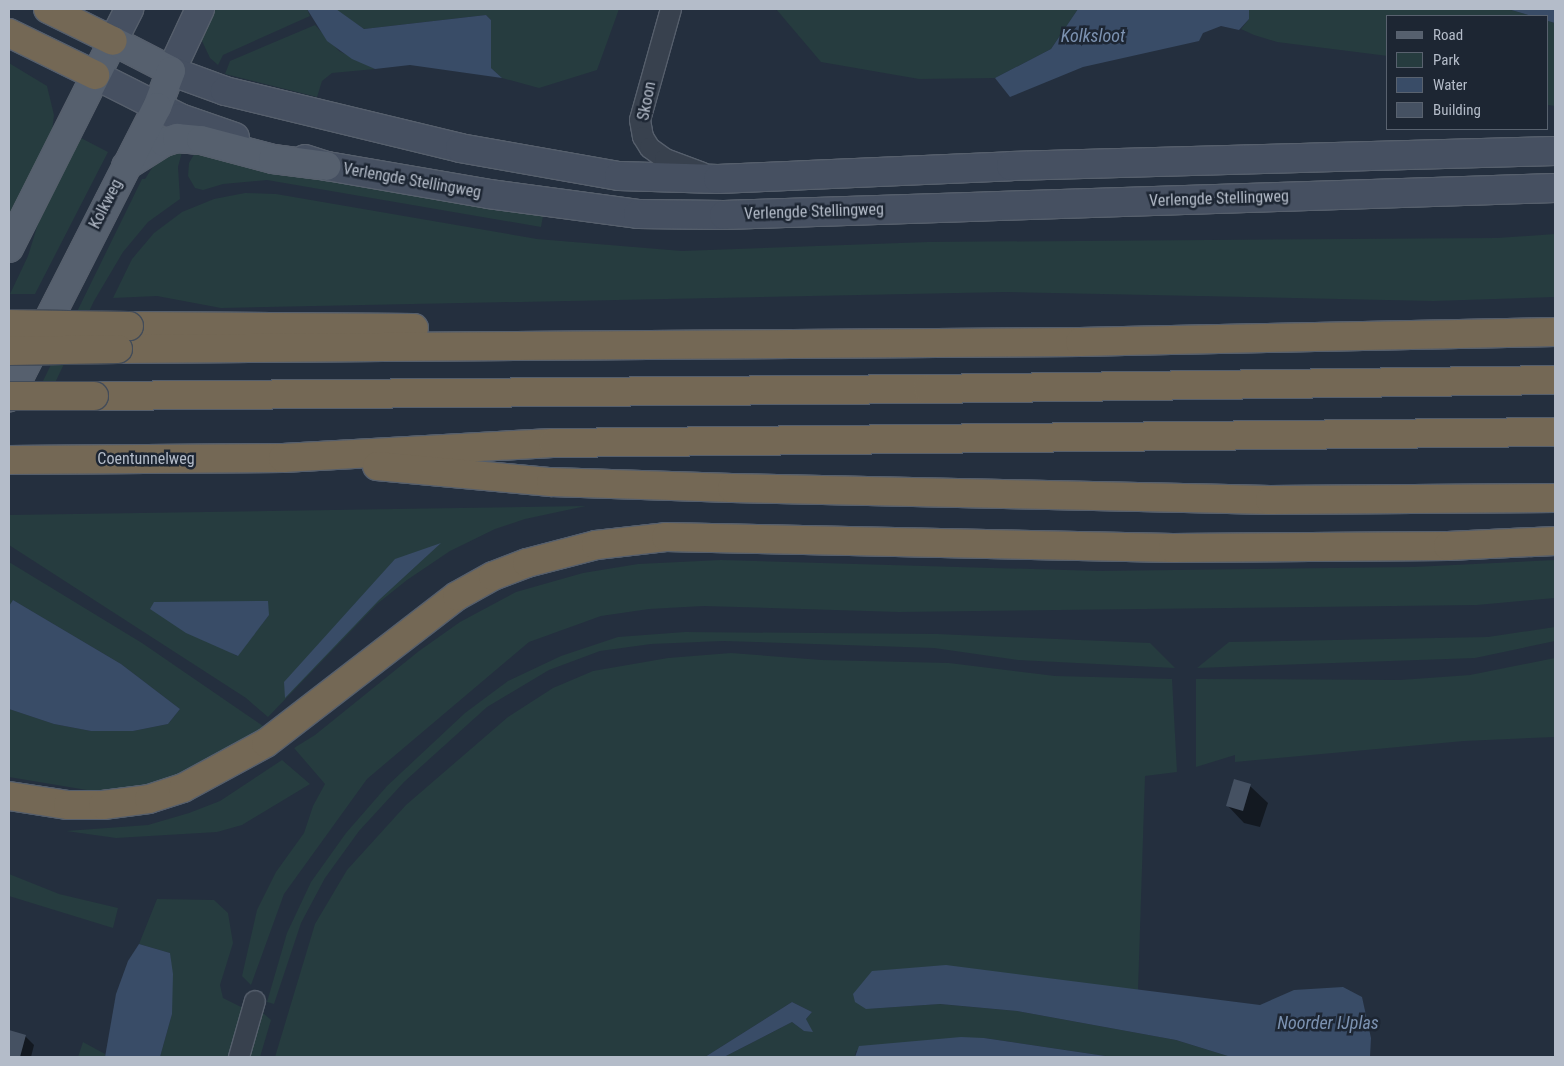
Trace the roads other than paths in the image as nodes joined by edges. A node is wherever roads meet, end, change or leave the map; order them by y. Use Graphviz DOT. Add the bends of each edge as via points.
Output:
graph roads {
  1 [pos="48,9"];
  2 [pos="128,9"];
  3 [pos="200,9"];
  4 [pos="672,9"];
  5 [pos="9,33"];
  6 [pos="113,40"];
  7 [pos="171,71"];
  8 [pos="95,74"];
  9 [pos="157,107"];
  10 [pos="1555,151"];
  11 [pos="326,166"];
  12 [pos="125,167"];
  13 [pos="718,179"];
  14 [pos="1555,188"];
  15 [pos="9,248"];
  16 [pos="9,324"];
  17 [pos="1555,332"];
  18 [pos="124,338"];
  19 [pos="9,351"];
  20 [pos="1555,380"];
  21 [pos="1509,383"];
  22 [pos="1555,386"];
  23 [pos="9,397"];
  24 [pos="1555,432"];
  25 [pos="283,458"];
  26 [pos="9,460"];
  27 [pos="1555,498"];
  28 [pos="1555,541"];
  29 [pos="17,796"];
  30 [pos="255,1001"];
  31 [pos="239,1057"];
  1 -- 6 [label="highway"];
  2 -- 6 [label="main road"];
  3 -- 7 [label="main road, Kolkweg"];
  4 -- 13 [label="street, Skoon" via="640,120 643,137 650,148 665,159"];
  5 -- 8 [label="highway"];
  6 -- 7 [label="main road"];
  6 -- 8 [label="main road"];
  7 -- 9 [label="main road, Kolkweg"];
  7 -- 13 [label="main road" via="225,91 460,148 619,176"];
  8 -- 9 [label="main road, Verlengde Stellingweg"];
  8 -- 15 [label="main road"];
  9 -- 11 [label="main road, Verlengde Stellingweg" via="198,126"];
  9 -- 12 [label="main road, Kolkweg"];
  10 -- 13 [label="main road" via="1011,166"];
  11 -- 12 [label="main road" via="272,160 201,140 177,138 164,142"];
  11 -- 14 [label="main road, Verlengde Stellingweg" via="638,214 733,215"];
  12 -- 23 [label="main road, Kolkweg"];
  16 -- 18 [label="highway, bridge"];
  17 -- 18 [label="highway" via="1284,339 577,345"];
  18 -- 19 [label="highway, bridge"];
  20 -- 21 [label="highway"];
  21 -- 22 [label="highway"];
  21 -- 23 [label="highway, bridge"];
  24 -- 25 [label="highway" via="553,443"];
  25 -- 26 [label="highway, Coentunnelweg"];
  25 -- 27 [label="highway" via="551,482 1260,500"];
  28 -- 29 [label="highway" via="1448,546 1173,548 963,546 686,537 596,545 527,563 493,576 457,596 266,743 183,788 149,799 103,805"];
  30 -- 31 [label="street"];
}
